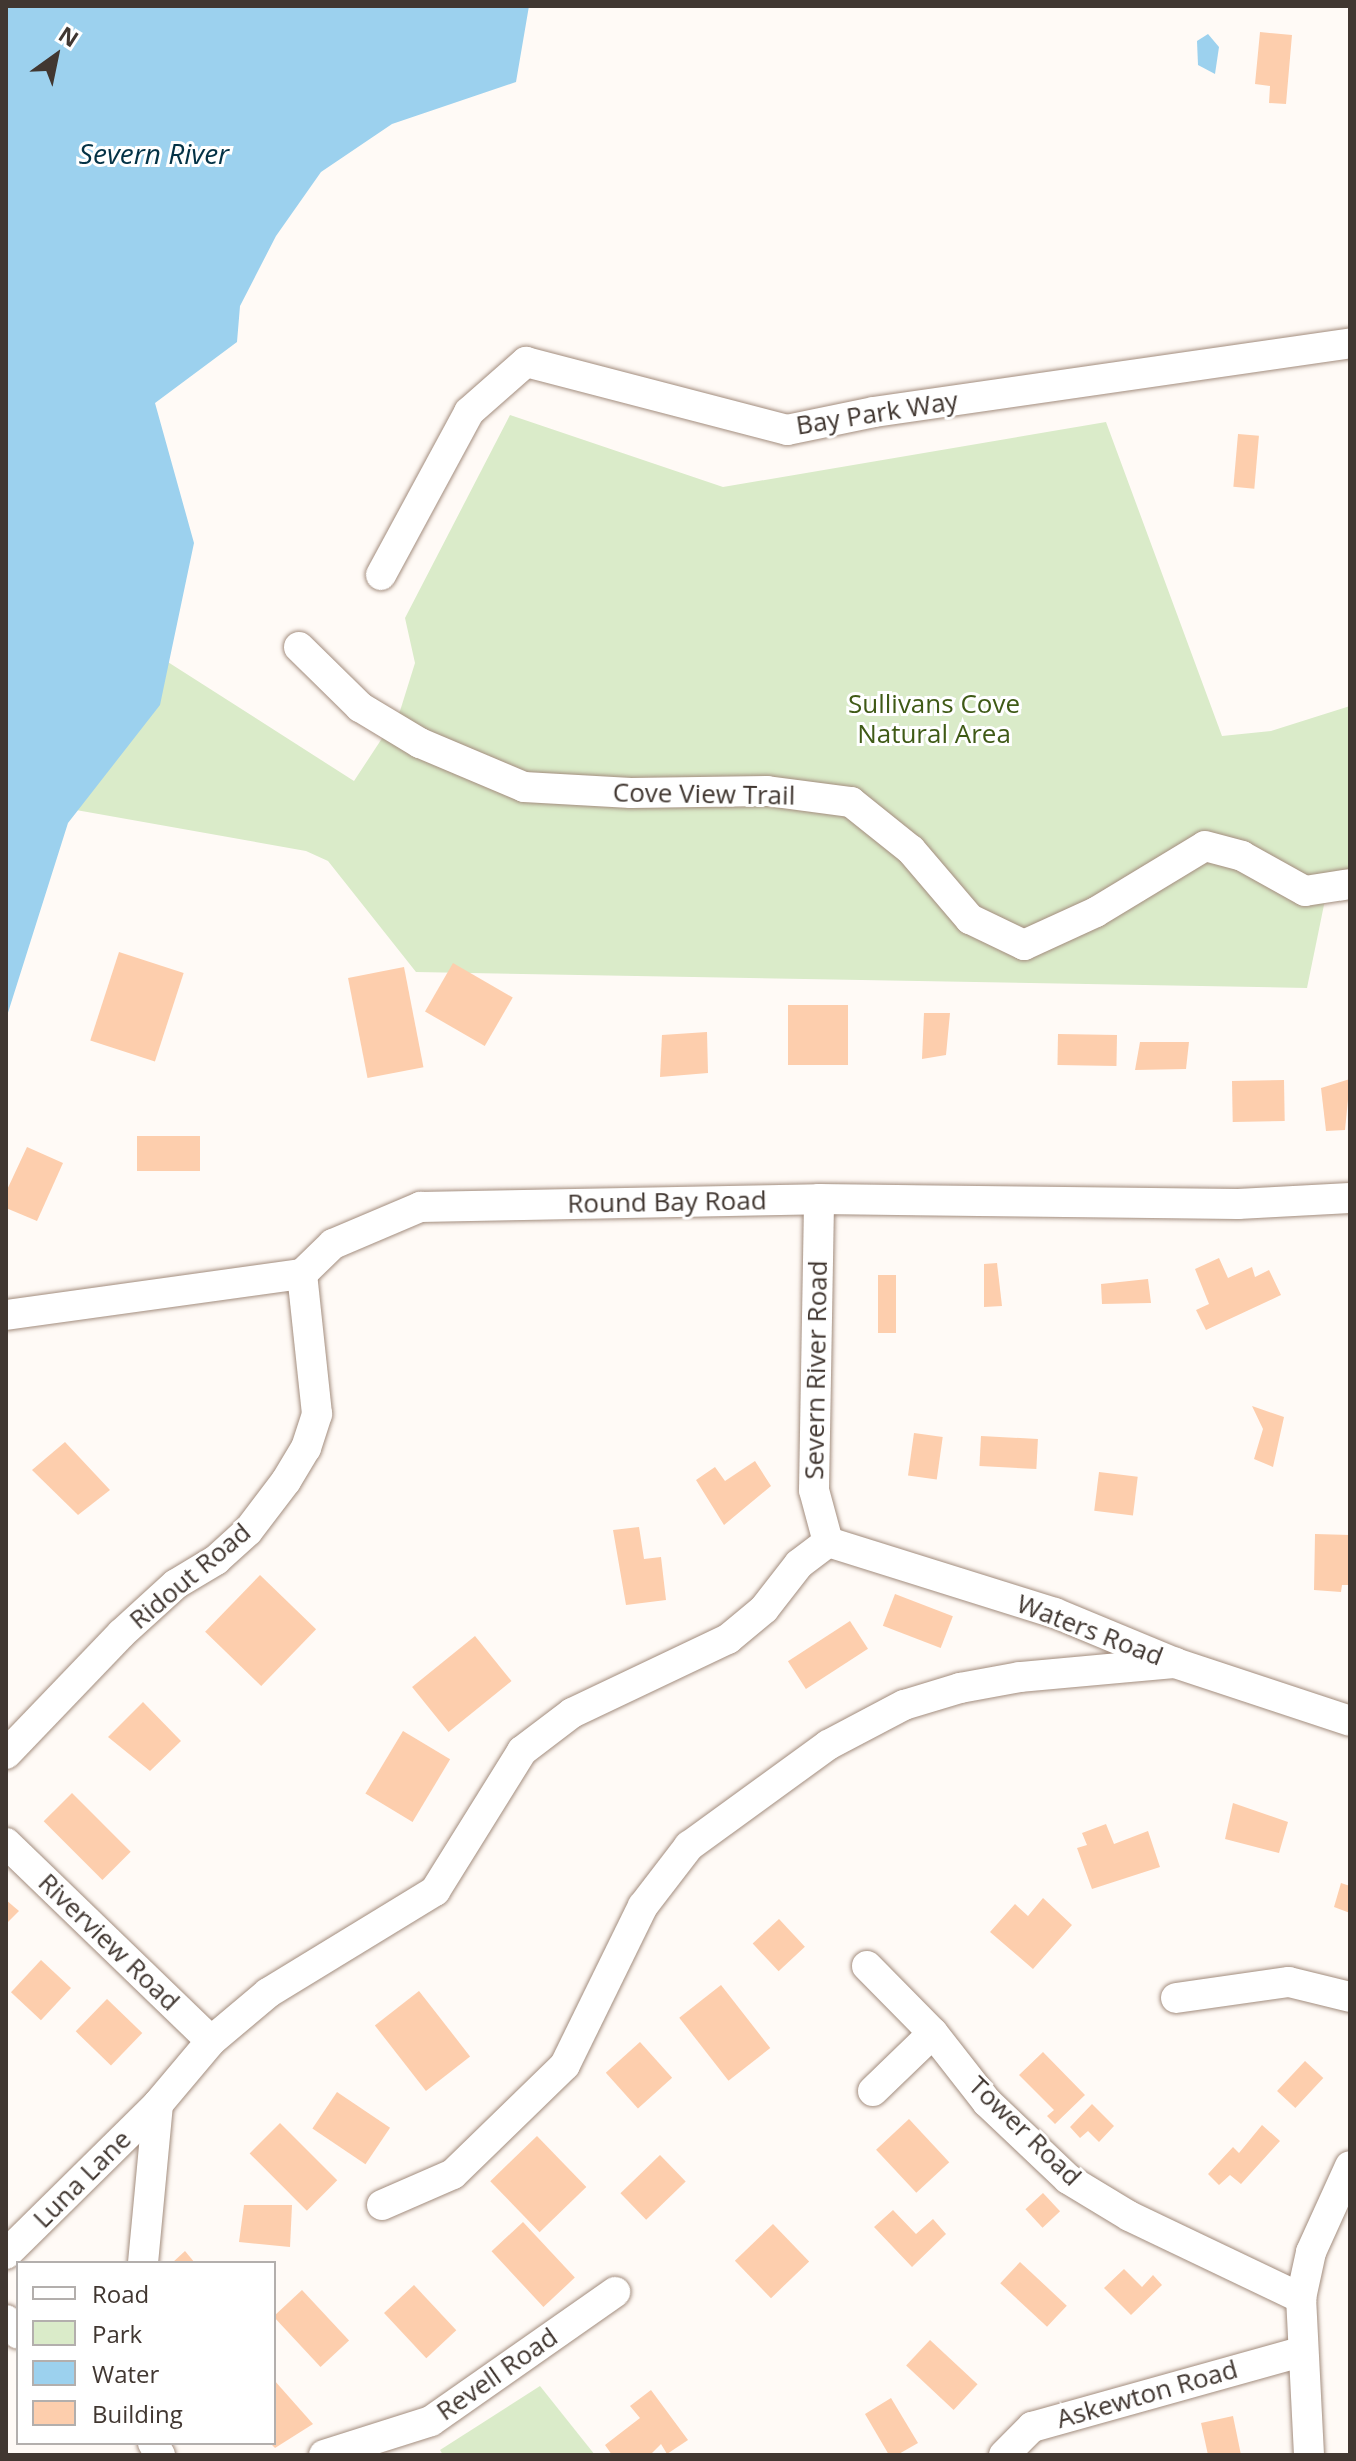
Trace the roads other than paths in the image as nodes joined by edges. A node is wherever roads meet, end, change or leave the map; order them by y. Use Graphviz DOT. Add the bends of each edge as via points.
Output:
graph roads {
  1 [pos="1350,343"];
  2 [pos="381,575"];
  3 [pos="299,647"];
  4 [pos="1350,884"];
  5 [pos="1350,1198"];
  6 [pos="819,1199"];
  7 [pos="302,1274"];
  8 [pos="6,1315"];
  9 [pos="828,1542"];
  10 [pos="1175,1663"];
  11 [pos="1350,1721"];
  12 [pos="6,1754"];
  13 [pos="6,1843"];
  14 [pos="867,1966"];
  15 [pos="1350,1997"];
  16 [pos="1176,1998"];
  17 [pos="933,2033"];
  18 [pos="211,2041"];
  19 [pos="873,2091"];
  20 [pos="158,2104"];
  21 [pos="1350,2166"];
  22 [pos="382,2205"];
  23 [pos="6,2254"];
  24 [pos="143,2261"];
  25 [pos="615,2292"];
  26 [pos="1301,2298"];
  27 [pos="1300,2352"];
  28 [pos="324,2455"];
  29 [pos="1004,2455"];
  30 [pos="1309,2455"];
  1 -- 2 [label="street, Bay Park Way" via="874,412 787,430 526,362 469,412"];
  3 -- 4 [label="street, Cove View Trail" via="360,707 420,743 524,787 631,793 767,791 851,802 911,850 970,919 1024,945 1096,912 1205,846 1242,856 1305,891"];
  5 -- 6 [label="street, Round Bay Road" via="1238,1204"];
  6 -- 7 [label="street, Round Bay Road" via="420,1207 333,1244"];
  6 -- 9 [label="street, Severn River Road" via="814,1490"];
  7 -- 8 [label="street"];
  7 -- 12 [label="street, Ridout Road" via="317,1414 306,1448 286,1481 248,1531 216,1560 176,1584 121,1634"];
  9 -- 10 [label="street, Waters Road" via="1055,1613"];
  9 -- 18 [label="street" via="799,1564 764,1609 728,1639 583,1707 522,1751 435,1891 268,1993"];
  10 -- 11 [label="street, Waters Road"];
  10 -- 22 [label="street" via="960,1688 904,1705 828,1745 689,1846 643,1906 555,2076 453,2174"];
  13 -- 18 [label="street, Riverview Road"];
  14 -- 17 [label="street, Tower Road"];
  15 -- 16 [label="street" via="1289,1982"];
  17 -- 19 [label="street"];
  17 -- 26 [label="street, Tower Road" via="987,2102 1068,2179 1129,2216"];
  18 -- 20 [label="street"];
  20 -- 23 [label="street, Luna Lane"];
  20 -- 24 [label="street"];
  21 -- 26 [label="street" via="1311,2252"];
  25 -- 28 [label="street, Revell Road" via="431,2421"];
  26 -- 27 [label="street"];
  27 -- 29 [label="street, Askewton Road" via="1032,2427"];
  27 -- 30 [label="street"];
}
